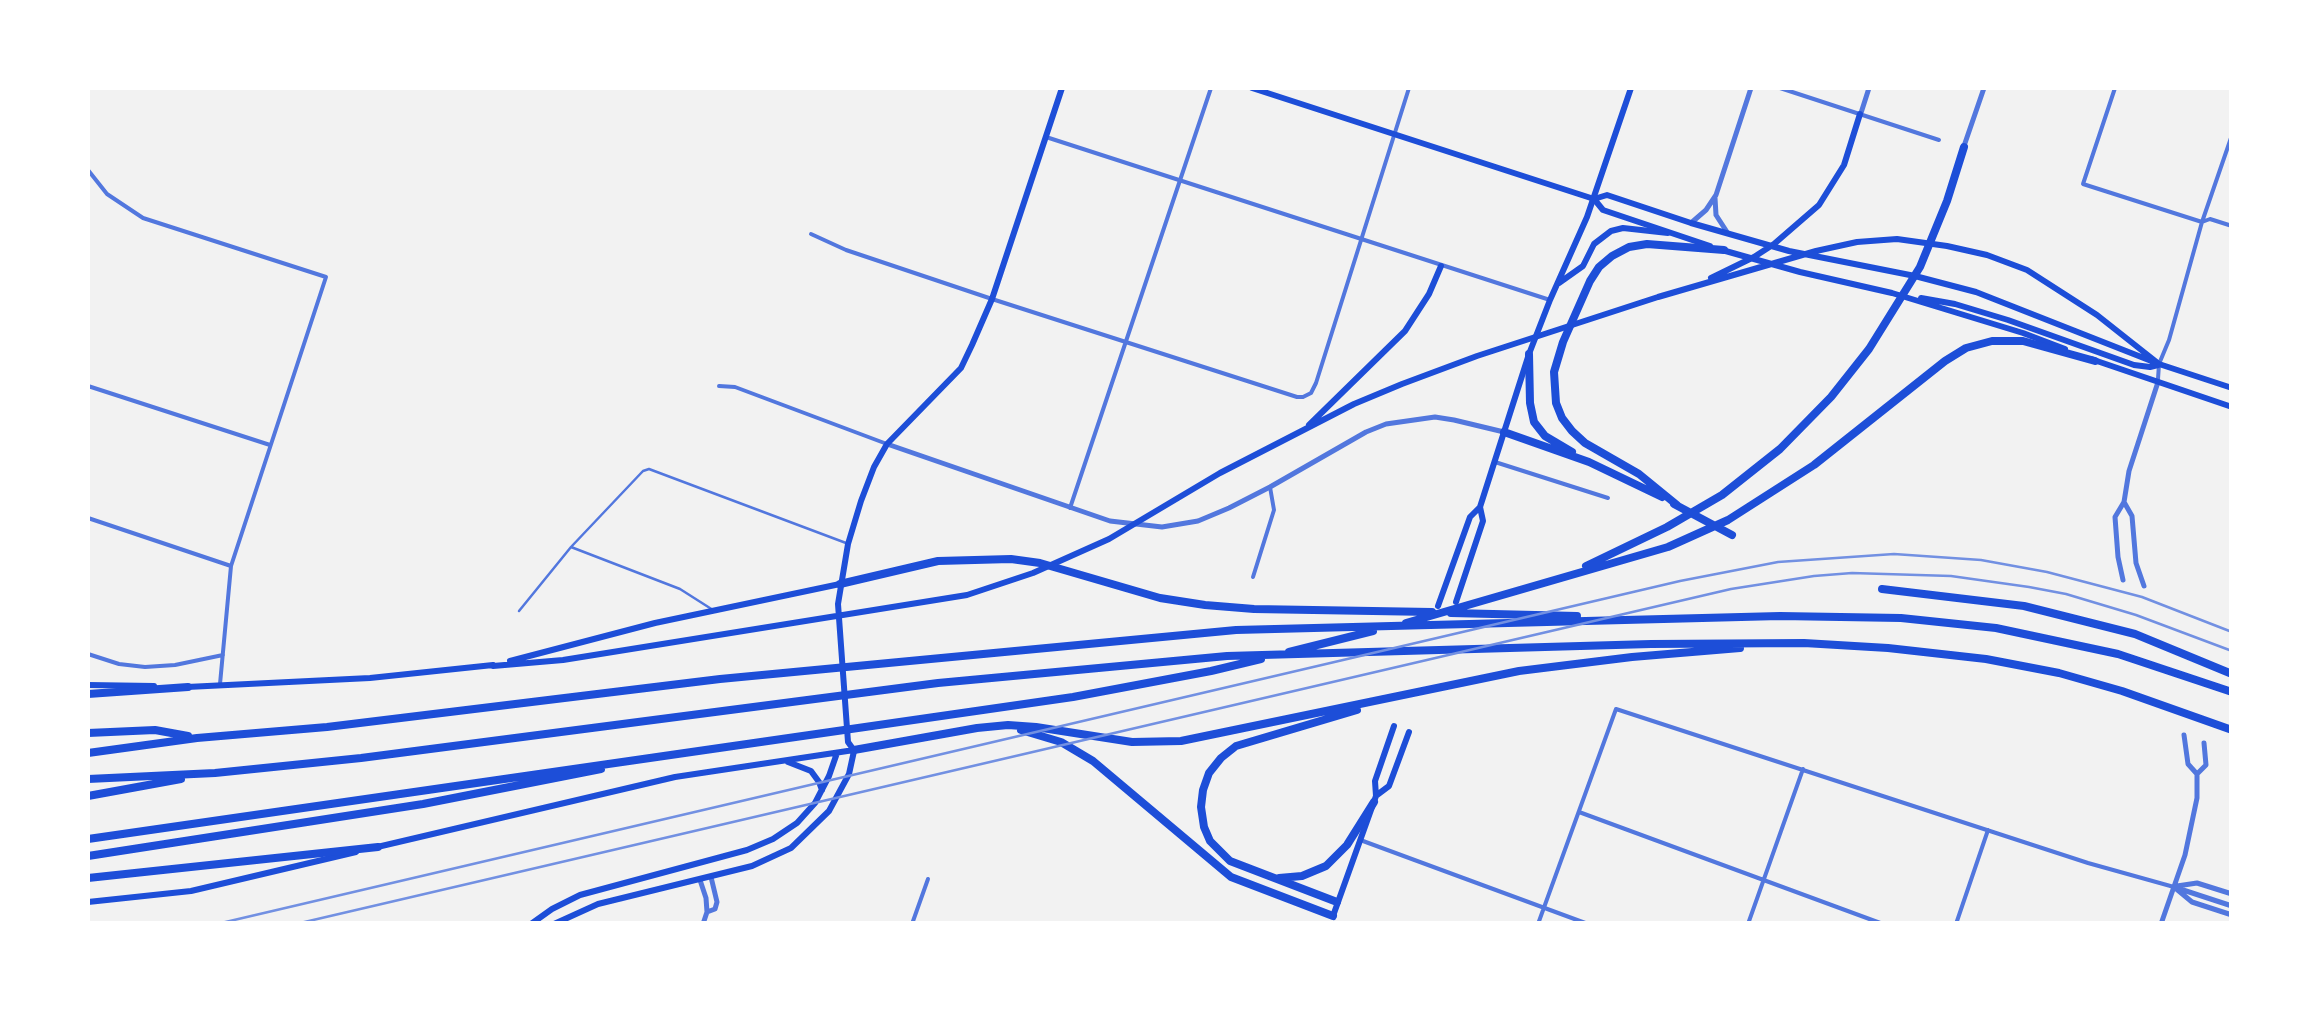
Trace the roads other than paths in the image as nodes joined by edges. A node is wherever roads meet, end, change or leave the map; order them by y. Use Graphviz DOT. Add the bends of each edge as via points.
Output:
graph roads {
  1 [pos="1062,88"];
  2 [pos="1211,88"];
  3 [pos="1252,88"];
  4 [pos="1291,88"];
  5 [pos="1409,88"];
  6 [pos="1631,88"];
  7 [pos="1751,88"];
  8 [pos="1780,88"];
  9 [pos="1869,88"];
  10 [pos="1984,88"];
  11 [pos="2115,88"];
  12 [pos="1287,98"];
  13 [pos="1860,114"];
  14 [pos="1395,133"];
  15 [pos="2232,135"];
  16 [pos="1046,136"];
  17 [pos="1939,140"];
  18 [pos="1964,148"];
  19 [pos="88,170"];
  20 [pos="1181,178"];
  21 [pos="1716,195"];
  22 [pos="1594,199"];
  23 [pos="2202,222"];
  24 [pos="1690,223"];
  25 [pos="2232,226"];
  26 [pos="1727,232"];
  27 [pos="1668,233"];
  28 [pos="811,234"];
  29 [pos="1362,239"];
  30 [pos="1724,250"];
  31 [pos="1441,266"];
  32 [pos="1558,284"];
  33 [pos="1692,287"];
  34 [pos="1892,293"];
  35 [pos="992,299"];
  36 [pos="1550,300"];
  37 [pos="1126,341"];
  38 [pos="1529,354"];
  39 [pos="2095,361"];
  40 [pos="2159,364"];
  41 [pos="2158,382"];
  42 [pos="88,386"];
  43 [pos="718,386"];
  44 [pos="2232,388"];
  45 [pos="2232,407"];
  46 [pos="1302,432"];
  47 [pos="1504,432"];
  48 [pos="887,444"];
  49 [pos="270,446"];
  50 [pos="1495,462"];
  51 [pos="1589,462"];
  52 [pos="1270,488"];
  53 [pos="1608,498"];
  54 [pos="2124,502"];
  55 [pos="1677,505"];
  56 [pos="1480,507"];
  57 [pos="1070,508"];
  58 [pos="88,518"];
  59 [pos="1732,535"];
  60 [pos="848,544"];
  61 [pos="571,547"];
  62 [pos="231,566"];
  63 [pos="1252,577"];
  64 [pos="1559,578"];
  65 [pos="2123,580"];
  66 [pos="2144,586"];
  67 [pos="839,589"];
  68 [pos="1882,589"];
  69 [pos="1456,602"];
  70 [pos="1438,606"];
  71 [pos="714,610"];
  72 [pos="519,611"];
  73 [pos="1662,618"];
  74 [pos="1804,643"];
  75 [pos="88,654"];
  76 [pos="222,655"];
  77 [pos="493,666"];
  78 [pos="2232,674"];
  79 [pos="88,685"];
  80 [pos="220,685"];
  81 [pos="188,687"];
  82 [pos="2232,692"];
  83 [pos="88,694"];
  84 [pos="1394,697"];
  85 [pos="991,726"];
  86 [pos="1394,726"];
  87 [pos="2232,730"];
  88 [pos="1408,732"];
  89 [pos="88,733"];
  90 [pos="2184,735"];
  91 [pos="197,738"];
  92 [pos="848,742"];
  93 [pos="2204,743"];
  94 [pos="698,750"];
  95 [pos="854,750"];
  96 [pos="88,753"];
  97 [pos="837,753"];
  98 [pos="782,760"];
  99 [pos="1804,769"];
  100 [pos="216,773"];
  101 [pos="2197,774"];
  102 [pos="88,779"];
  103 [pos="822,791"];
  104 [pos="88,796"];
  105 [pos="1375,799"];
  106 [pos="1579,812"];
  107 [pos="1988,830"];
  108 [pos="88,839"];
  109 [pos="1360,840"];
  110 [pos="378,846"];
  111 [pos="88,856"];
  112 [pos="1264,876"];
  113 [pos="711,877"];
  114 [pos="88,878"];
  115 [pos="928,879"];
  116 [pos="700,880"];
  117 [pos="1764,880"];
  118 [pos="2174,886"];
  119 [pos="2232,894"];
  120 [pos="88,902"];
  121 [pos="1338,902"];
  122 [pos="2232,906"];
  123 [pos="1544,907"];
  124 [pos="707,912"];
  125 [pos="2232,915"];
  126 [pos="1331,920"];
  127 [pos="531,924"];
  128 [pos="554,924"];
  129 [pos="703,924"];
  130 [pos="912,924"];
  131 [pos="1538,924"];
  132 [pos="1588,924"];
  133 [pos="1748,924"];
  134 [pos="1883,924"];
  135 [pos="1956,924"];
  136 [pos="2161,924"];
  1 -- 16 [label="main road"];
  2 -- 20 [label="street"];
  3 -- 12 [label="main road"];
  4 -- 12 [label="street"];
  5 -- 14 [label="street"];
  6 -- 22 [label="main road"];
  7 -- 21 [label="street"];
  8 -- 13 [label="street"];
  9 -- 13 [label="street"];
  10 -- 18 [label="street"];
  11 -- 23 [label="street" via="2084,184"];
  12 -- 14 [label="main road"];
  13 -- 17 [label="street"];
  13 -- 33 [label="main road" via="1844,165 1819,204 1754,257"];
  14 -- 22 [label="main road"];
  14 -- 29 [label="street"];
  15 -- 23 [label="street"];
  16 -- 20 [label="street"];
  16 -- 35 [label="main road"];
  18 -- 64 [label="highway" via="1920,267 1884,328 1815,415 1722,495"];
  19 -- 49 [label="street" via="107,194 143,218 326,277"];
  20 -- 29 [label="street"];
  20 -- 37 [label="street"];
  21 -- 24 [label="street"];
  21 -- 26 [label="street" via="1716,215"];
  22 -- 24 [label="main road" via="1607,196"];
  22 -- 27 [label="main road" via="1603,210"];
  22 -- 32 [label="main road"];
  23 -- 25 [label="street"];
  23 -- 40 [label="street"];
  24 -- 26 [label="main road"];
  26 -- 40 [label="main road" via="1976,292"];
  27 -- 30 [label="main road"];
  27 -- 32 [label="main road" via="1610,231"];
  28 -- 35 [label="street"];
  29 -- 31 [label="street"];
  29 -- 37 [label="street" via="1307,396"];
  30 -- 34 [label="main road"];
  30 -- 55 [label="highway" via="1647,244 1612,256 1590,281 1554,372 1556,403 1572,431"];
  31 -- 36 [label="street"];
  31 -- 46 [label="main road" via="1404,331"];
  32 -- 36 [label="main road"];
  33 -- 40 [label="main road" via="1844,245 1897,240 1947,246 2027,270"];
  33 -- 46 [label="main road" via="1477,356"];
  34 -- 39 [label="main road"];
  34 -- 40 [label="main road" via="1956,304 2134,365"];
  35 -- 37 [label="street"];
  35 -- 48 [label="main road" via="960,368"];
  36 -- 38 [label="main road"];
  37 -- 57 [label="street"];
  38 -- 47 [label="main road"];
  38 -- 51 [label="highway" via="1537,428"];
  39 -- 41 [label="main road"];
  39 -- 64 [label="highway" via="2023,341 1966,348 1814,465 1728,520 1668,547"];
  40 -- 41 [label="street"];
  40 -- 44 [label="main road"];
  41 -- 45 [label="main road"];
  41 -- 54 [label="street"];
  42 -- 49 [label="street"];
  43 -- 48 [label="street"];
  46 -- 77 [label="main road" via="1109,539 967,594"];
  47 -- 50 [label="main road"];
  47 -- 51 [label="highway"];
  47 -- 52 [label="street" via="1443,418 1396,422 1366,432"];
  48 -- 57 [label="street"];
  48 -- 60 [label="main road"];
  49 -- 62 [label="street"];
  50 -- 53 [label="street"];
  50 -- 56 [label="main road"];
  51 -- 55 [label="highway"];
  52 -- 57 [label="street" via="1188,524 1152,527"];
  52 -- 63 [label="street" via="1274,510"];
  54 -- 65 [label="street" via="2115,516"];
  54 -- 66 [label="street"];
  55 -- 59 [label="highway"];
  56 -- 69 [label="main road" via="1483,521"];
  56 -- 70 [label="main road" via="1470,517"];
  58 -- 62 [label="street"];
  60 -- 61 [label="lane" via="649,468"];
  60 -- 67 [label="main road"];
  61 -- 71 [label="lane" via="680,589"];
  61 -- 72 [label="lane"];
  62 -- 76 [label="street"];
  64 -- 94 [label="highway" via="1417,620 1153,683"];
  67 -- 71 [label="main road"];
  67 -- 73 [label="highway" via="927,563 978,558 1025,561 1160,598 1230,608"];
  67 -- 92 [label="main road"];
  68 -- 78 [label="highway" via="2024,606 2135,634"];
  71 -- 77 [label="main road"];
  73 -- 82 [label="highway" via="1901,618 1996,628 2118,654"];
  73 -- 91 [label="highway" via="1236,630"];
  74 -- 84 [label="highway" via="1519,671"];
  74 -- 87 [label="highway" via="1986,659 2059,673"];
  74 -- 100 [label="highway" via="1227,656 938,682"];
  75 -- 76 [label="street" via="145,668"];
  76 -- 80 [label="street"];
  77 -- 80 [label="main road"];
  79 -- 81 [label="main road"];
  80 -- 81 [label="main road"];
  81 -- 83 [label="highway"];
  84 -- 85 [label="highway" via="1181,741"];
  84 -- 112 [label="highway" via="1236,746 1214,765 1203,790 1210,841 1230,861"];
  85 -- 95 [label="highway"];
  85 -- 126 [label="highway" via="1071,746 1231,876"];
  86 -- 105 [label="main road"];
  88 -- 105 [label="main road" via="1389,786"];
  89 -- 91 [label="highway" via="155,730"];
  90 -- 101 [label="street" via="2188,764"];
  91 -- 96 [label="highway"];
  92 -- 95 [label="main road"];
  92 -- 97 [label="main road"];
  93 -- 101 [label="street" via="2206,766"];
  94 -- 108 [label="highway"];
  94 -- 111 [label="highway" via="423,804"];
  95 -- 97 [label="main road"];
  95 -- 113 [label="main road" via="842,789 801,840 752,866"];
  97 -- 98 [label="main road"];
  97 -- 103 [label="main road"];
  98 -- 103 [label="main road" via="811,771"];
  98 -- 110 [label="main road" via="640,784"];
  99 -- 106 [label="street" via="1616,708"];
  99 -- 107 [label="street"];
  99 -- 117 [label="street"];
  100 -- 102 [label="highway"];
  100 -- 104 [label="highway"];
  101 -- 118 [label="street" via="2192,826"];
  103 -- 127 [label="main road" via="797,823 773,839 580,895"];
  105 -- 109 [label="main road"];
  105 -- 112 [label="highway" via="1326,866 1302,876"];
  106 -- 117 [label="street"];
  106 -- 123 [label="street"];
  107 -- 118 [label="street"];
  107 -- 135 [label="street"];
  109 -- 121 [label="main road"];
  109 -- 123 [label="street"];
  110 -- 114 [label="highway"];
  110 -- 120 [label="main road" via="191,891"];
  112 -- 121 [label="highway"];
  113 -- 116 [label="main road"];
  113 -- 124 [label="street" via="716,902"];
  115 -- 130 [label="street"];
  116 -- 124 [label="street"];
  116 -- 128 [label="main road" via="598,904"];
  117 -- 133 [label="street"];
  117 -- 134 [label="street"];
  118 -- 119 [label="street" via="2197,883"];
  118 -- 122 [label="street"];
  118 -- 125 [label="street" via="2192,902"];
  118 -- 136 [label="street"];
  121 -- 126 [label="main road"];
  123 -- 131 [label="street"];
  123 -- 132 [label="street"];
  124 -- 129 [label="street"];
}
